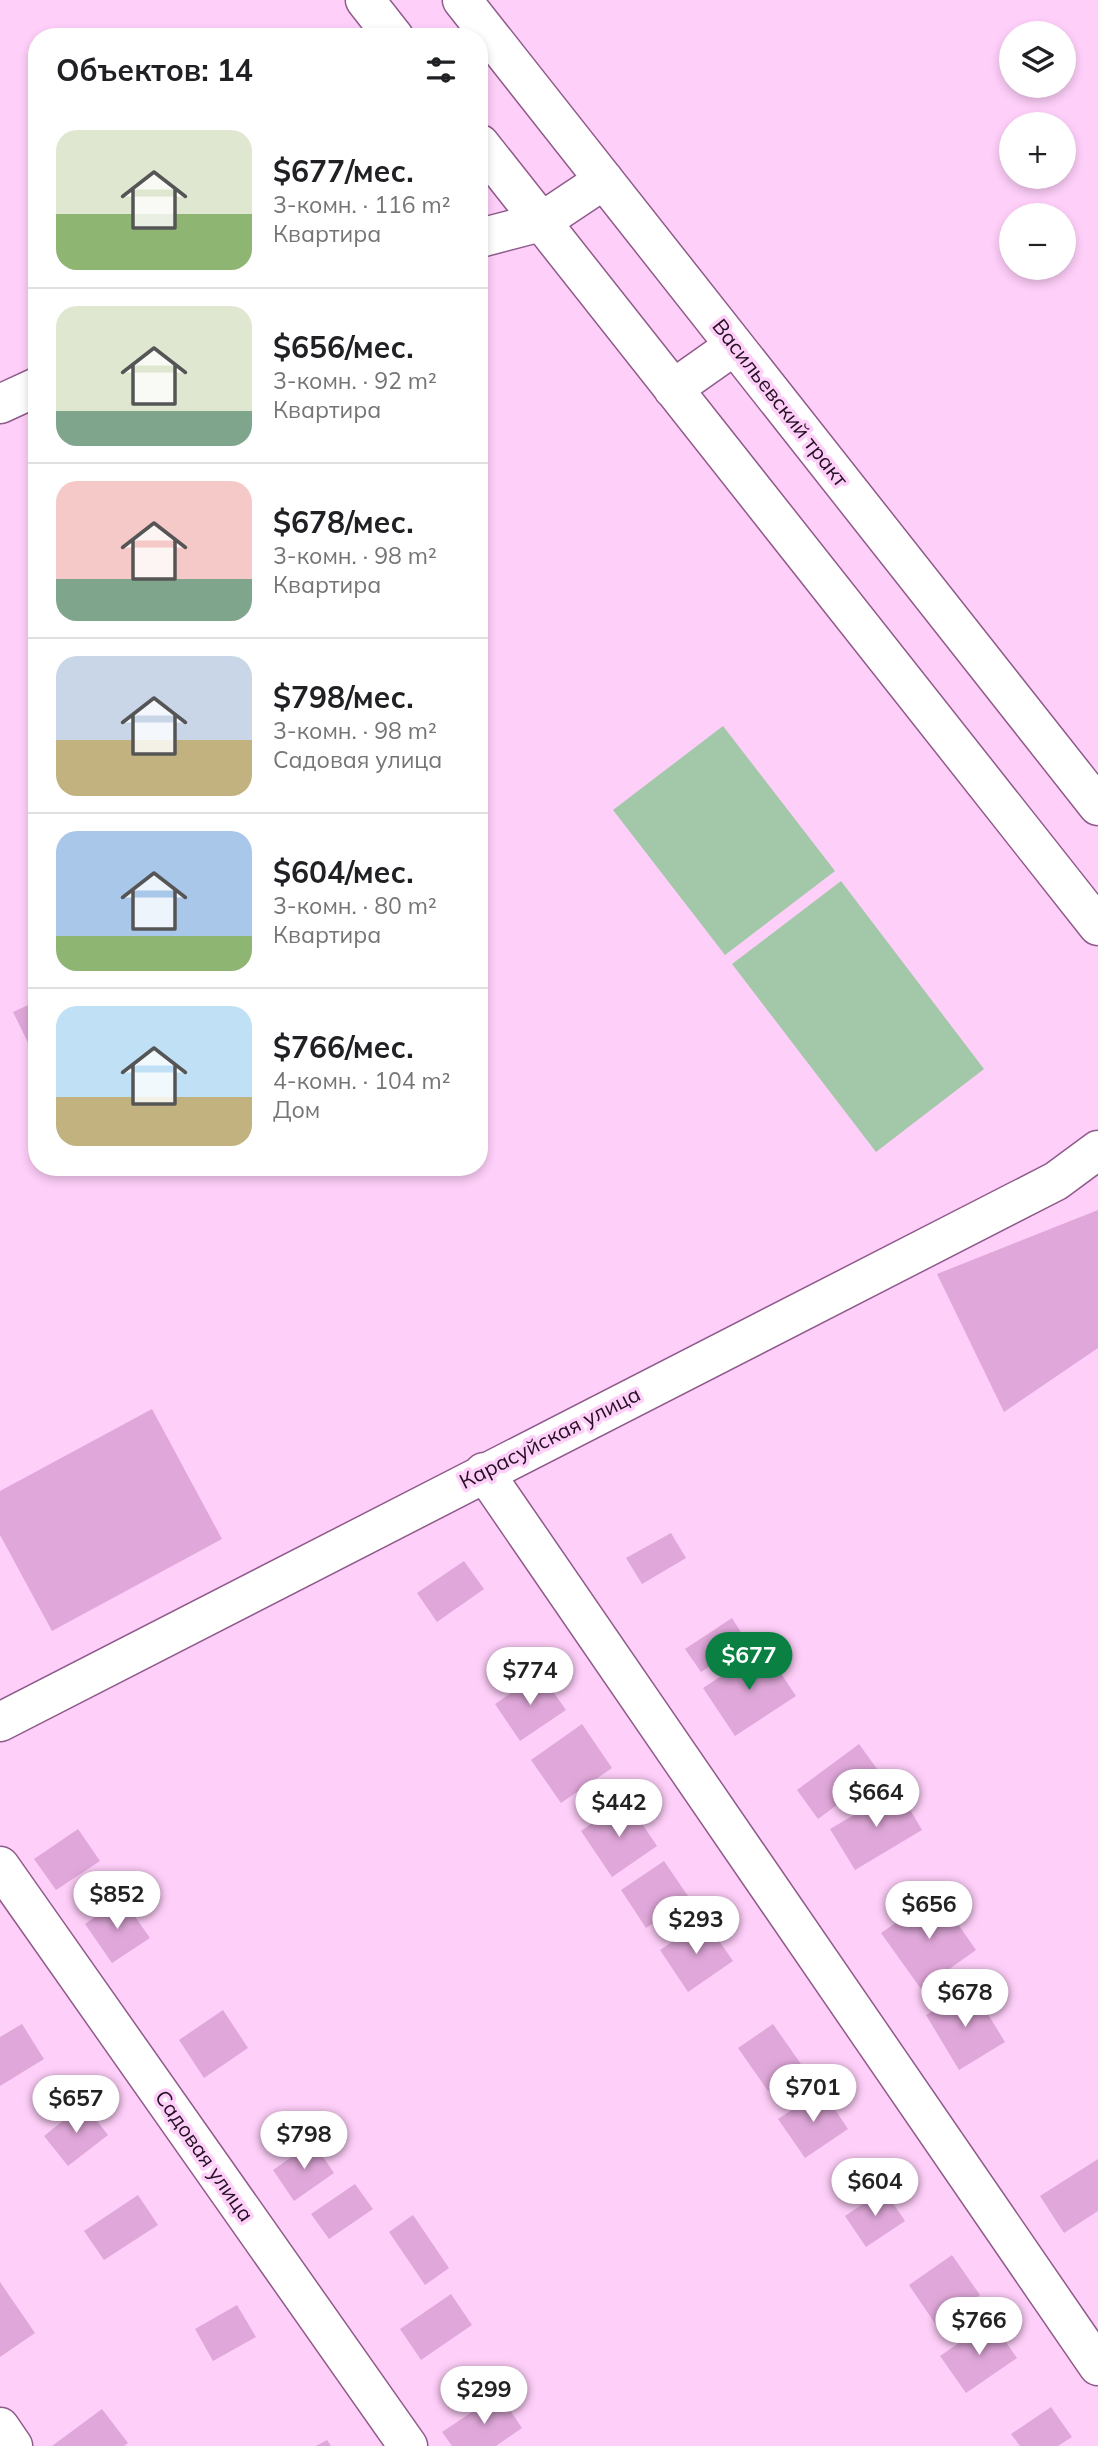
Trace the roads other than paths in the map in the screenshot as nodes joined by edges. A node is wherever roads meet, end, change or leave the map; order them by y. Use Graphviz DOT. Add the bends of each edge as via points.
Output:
graph roads {
  1 [pos="365,0"];
  2 [pos="461,0"];
  3 [pos="387,28"];
  4 [pos="483,28"];
  5 [pos="488,34"];
  6 [pos="488,154"];
  7 [pos="604,180"];
  8 [pos="541,222"];
  9 [pos="488,236"];
  10 [pos="734,346"];
  11 [pos="673,389"];
  12 [pos="28,391"];
  13 [pos="0,404"];
  14 [pos="1098,806"];
  15 [pos="1098,926"];
  16 [pos="1098,1150"];
  17 [pos="484,1472"];
  18 [pos="0,1722"];
  19 [pos="0,1866"];
  20 [pos="1098,2366"];
  21 [pos="0,2427"];
  22 [pos="13,2446"];
  23 [pos="408,2446"];
  1 -- 3 [label="street"];
  2 -- 4 [label="street, Васильевский тракт"];
  5 -- 7 [label="street, Васильевский тракт"];
  6 -- 8 [label="street"];
  7 -- 8 [label="street"];
  7 -- 10 [label="street, Васильевский тракт"];
  8 -- 9 [label="street"];
  8 -- 11 [label="street"];
  10 -- 11 [label="street"];
  10 -- 14 [label="street, Васильевский тракт"];
  11 -- 15 [label="street"];
  12 -- 13 [label="street"];
  16 -- 17 [label="street, Карасуйская улица" via="1056,1181"];
  17 -- 18 [label="street, Карасуйская улица"];
  17 -- 20 [label="street"];
  19 -- 23 [label="street, Садовая улица"];
  21 -- 22 [label="street"];
}
